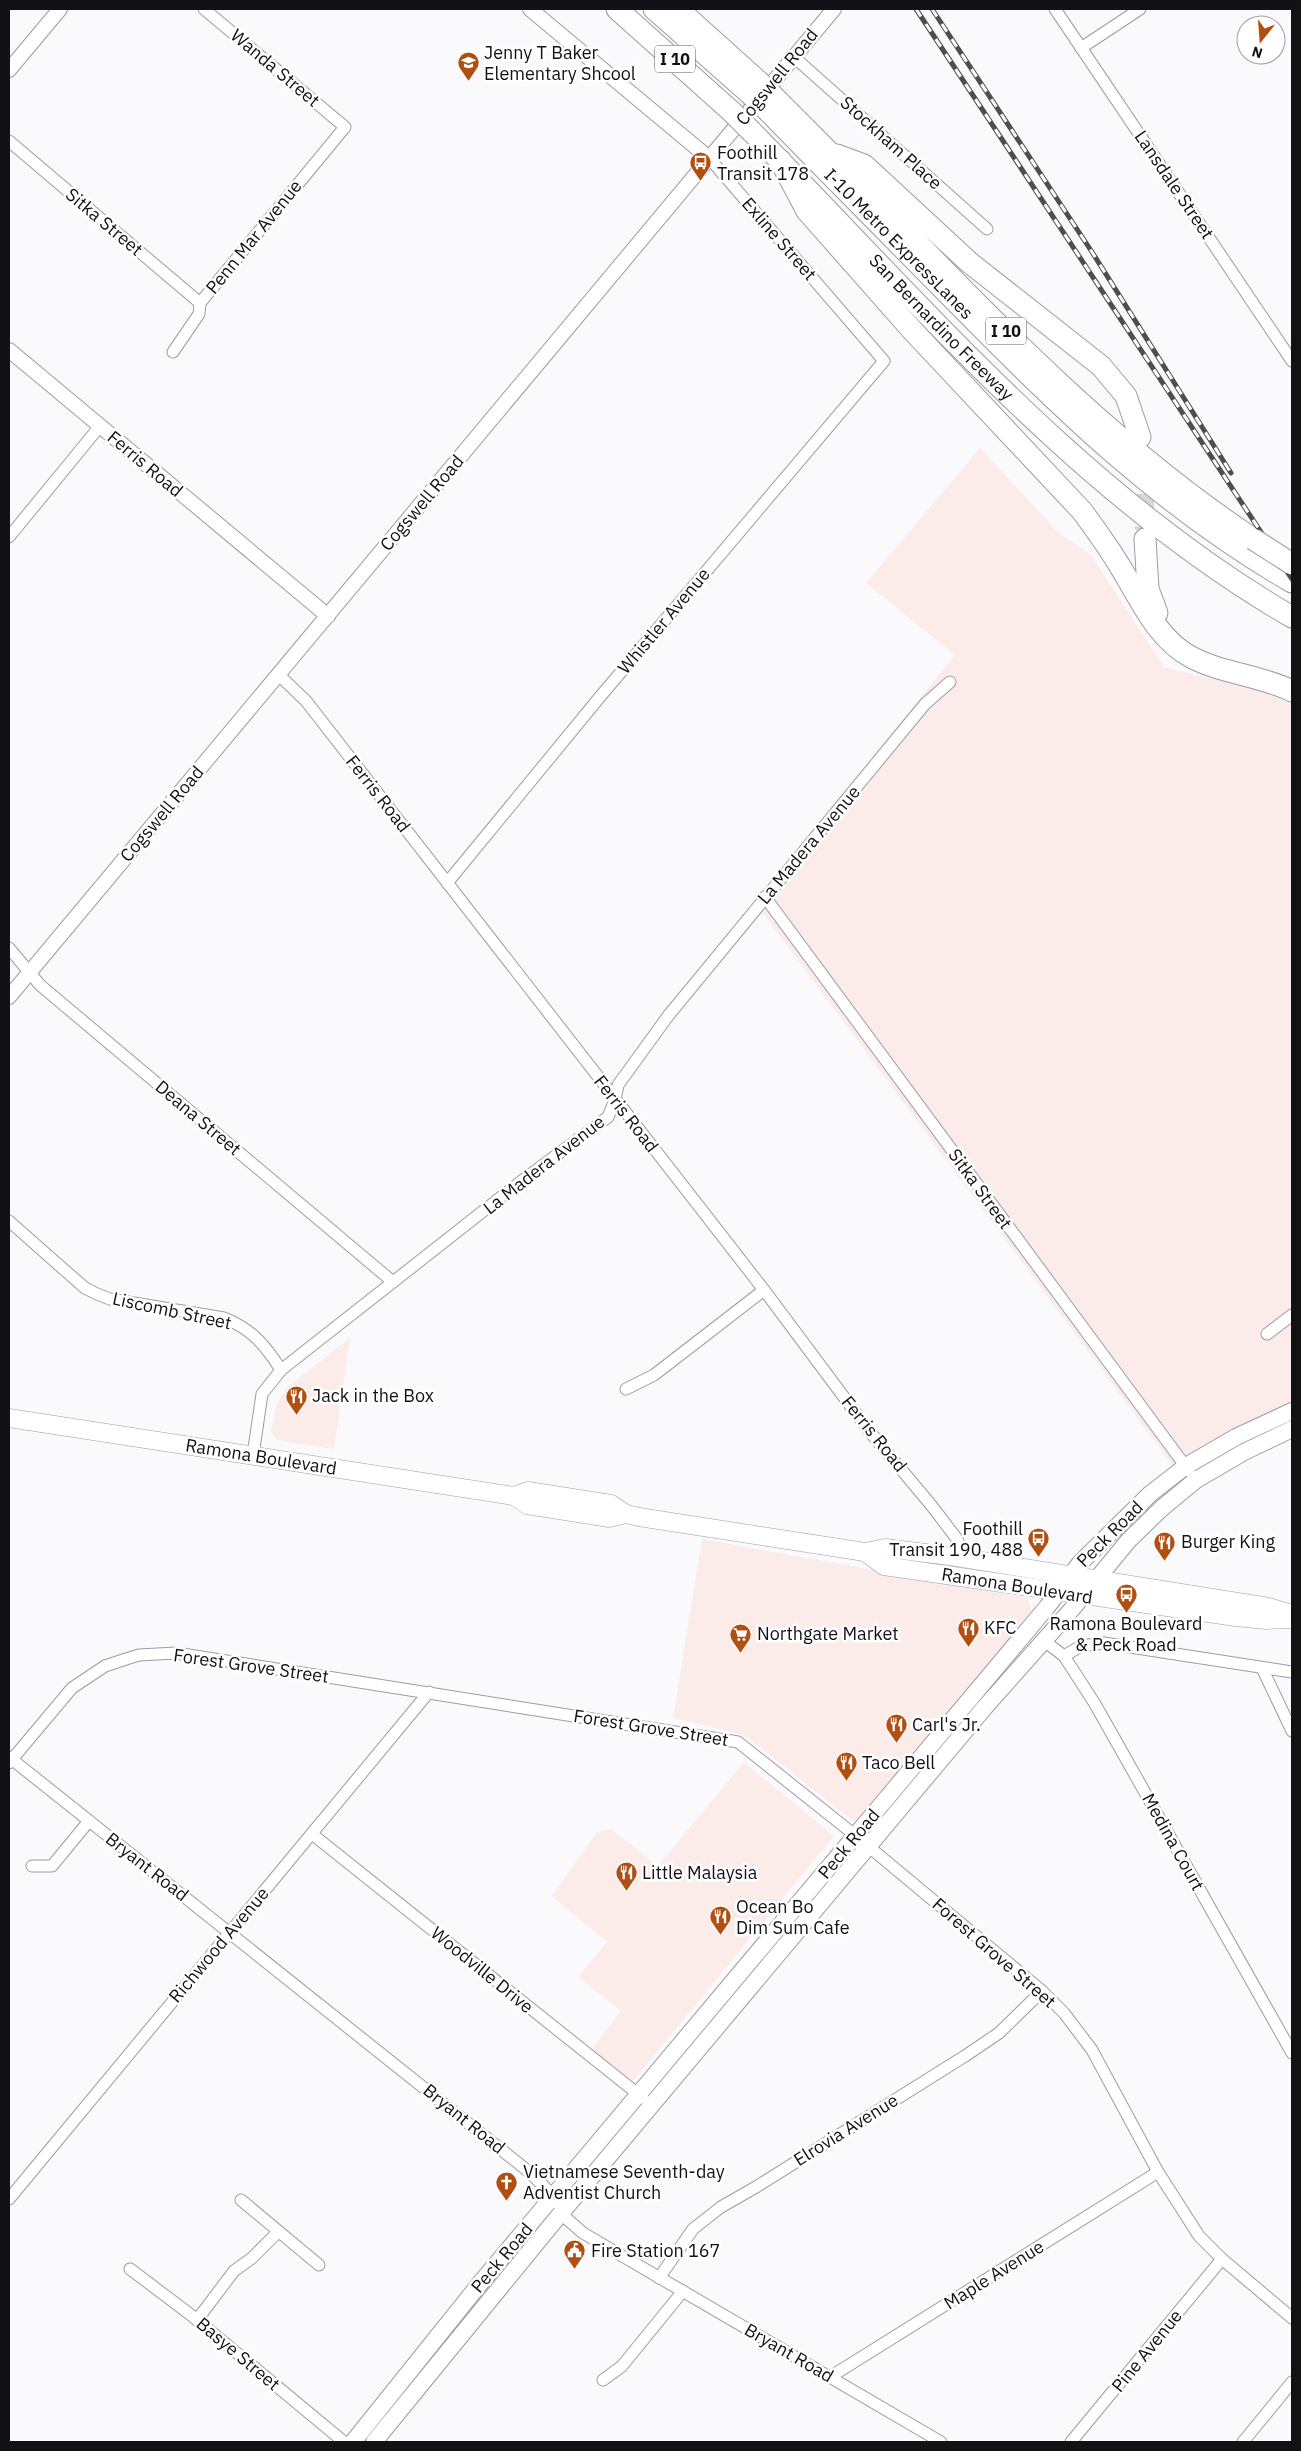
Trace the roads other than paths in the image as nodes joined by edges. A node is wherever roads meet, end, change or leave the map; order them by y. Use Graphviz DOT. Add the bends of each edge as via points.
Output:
graph roads {
  1 [pos="60,9"];
  2 [pos="204,9"];
  3 [pos="530,9"];
  4 [pos="617,9"];
  5 [pos="654,9"];
  6 [pos="678,9"];
  7 [pos="834,9"];
  8 [pos="1055,9"];
  9 [pos="1140,9"];
  10 [pos="1081,48"];
  11 [pos="794,57"];
  12 [pos="9,70"];
  13 [pos="754,87"];
  14 [pos="774,107"];
  15 [pos="345,127"];
  16 [pos="9,141"];
  17 [pos="831,154"];
  18 [pos="710,159"];
  19 [pos="780,160"];
  20 [pos="987,229"];
  21 [pos="200,303"];
  22 [pos="9,350"];
  23 [pos="173,352"];
  24 [pos="884,361"];
  25 [pos="1292,361"];
  26 [pos="100,426"];
  27 [pos="1140,437"];
  28 [pos="9,537"];
  29 [pos="1145,539"];
  30 [pos="1252,548"];
  31 [pos="1292,564"];
  32 [pos="1292,582"];
  33 [pos="1291,606"];
  34 [pos="328,616"];
  35 [pos="279,675"];
  36 [pos="1292,678"];
  37 [pos="950,682"];
  38 [pos="1292,691"];
  39 [pos="447,883"];
  40 [pos="765,897"];
  41 [pos="9,948"];
  42 [pos="29,973"];
  43 [pos="9,997"];
  44 [pos="615,1100"];
  45 [pos="9,1221"];
  46 [pos="393,1282"];
  47 [pos="764,1290"];
  48 [pos="1292,1315"];
  49 [pos="1267,1334"];
  50 [pos="282,1370"];
  51 [pos="626,1389"];
  52 [pos="1292,1411"];
  53 [pos="9,1418"];
  54 [pos="1292,1429"];
  55 [pos="253,1455"];
  56 [pos="1186,1466"];
  57 [pos="1196,1480"];
  58 [pos="865,1552"];
  59 [pos="965,1558"];
  60 [pos="1070,1575"];
  61 [pos="1096,1579"];
  62 [pos="1059,1592"];
  63 [pos="1083,1595"];
  64 [pos="1292,1614"];
  65 [pos="1292,1619"];
  66 [pos="1043,1640"];
  67 [pos="1064,1656"];
  68 [pos="1262,1668"];
  69 [pos="1292,1672"];
  70 [pos="429,1692"];
  71 [pos="963,1706"];
  72 [pos="976,1718"];
  73 [pos="1292,1731"];
  74 [pos="10,1760"];
  75 [pos="89,1821"];
  76 [pos="312,1834"];
  77 [pos="856,1836"];
  78 [pos="869,1846"];
  79 [pos="32,1866"];
  80 [pos="229,1932"];
  81 [pos="738,1976"];
  82 [pos="752,1987"];
  83 [pos="1042,1991"];
  84 [pos="1292,2053"];
  85 [pos="639,2095"];
  86 [pos="652,2106"];
  87 [pos="1158,2172"];
  88 [pos="554,2196"];
  89 [pos="9,2199"];
  90 [pos="241,2200"];
  91 [pos="563,2211"];
  92 [pos="278,2232"];
  93 [pos="1222,2259"];
  94 [pos="319,2265"];
  95 [pos="130,2269"];
  96 [pos="659,2278"];
  97 [pos="683,2291"];
  98 [pos="1292,2318"];
  99 [pos="197,2320"];
  100 [pos="830,2377"];
  101 [pos="603,2380"];
  102 [pos="1292,2382"];
  103 [pos="344,2442"];
  104 [pos="353,2442"];
  105 [pos="374,2442"];
  106 [pos="941,2442"];
  107 [pos="1071,2442"];
  108 [pos="1243,2442"];
  1 -- 12 [label="street"];
  2 -- 15 [label="street, Wanda Street"];
  3 -- 18 [label="street, Exline Street"];
  4 -- 19 [label="highway, San Bernardino Freeway / I 10, bridge" via="732,112"];
  5 -- 13 [label="highway"];
  6 -- 13 [label="highway, I 10"];
  7 -- 11 [label="street, Cogswell Road"];
  8 -- 10 [label="street, Lansdale Street"];
  9 -- 10 [label="street"];
  10 -- 25 [label="street, Lansdale Street"];
  11 -- 18 [label="street, Cogswell Road"];
  11 -- 20 [label="street, Stockham Place"];
  13 -- 14 [label="highway, I 10, bridge"];
  14 -- 17 [label="highway, I 10"];
  14 -- 30 [label="highway, I-10 Metro ExpressLanes" via="1074,420 1177,505"];
  15 -- 21 [label="street, Penn Mar Avenue"];
  16 -- 21 [label="street, Sitka Street"];
  17 -- 27 [label="highway" via="864,165 970,263 1101,366 1126,396"];
  17 -- 30 [label="highway, I 10" via="1080,404"];
  18 -- 24 [label="street, Exline Street"];
  18 -- 34 [label="street, Cogswell Road"];
  19 -- 33 [label="highway, San Bernardino Freeway / I 10" via="1036,422 1108,486 1199,557"];
  19 -- 38 [label="highway" via="807,211 912,330 1082,511 1103,538 1141,604 1169,640 1202,662"];
  21 -- 23 [label="street, Penn Mar Avenue" via="200,314"];
  22 -- 26 [label="street, Ferris Road"];
  24 -- 39 [label="street, Whistler Avenue" via="598,698"];
  26 -- 28 [label="street"];
  26 -- 34 [label="street, Ferris Road"];
  29 -- 36 [label="highway" via="1146,572 1152,603 1180,640 1206,655"];
  30 -- 31 [label="highway, I 10, bridge"];
  30 -- 32 [label="highway, I-10 Metro ExpressLanes"];
  34 -- 35 [label="street, Cogswell Road"];
  35 -- 39 [label="street, Ferris Road" via="306,701"];
  35 -- 42 [label="street, Cogswell Road"];
  37 -- 40 [label="street, La Madera Avenue" via="926,704"];
  39 -- 44 [label="street, Ferris Road"];
  40 -- 44 [label="street, La Madera Avenue" via="662,1024 618,1085"];
  40 -- 56 [label="street, Sitka Street"];
  41 -- 42 [label="street, Deana Street"];
  42 -- 43 [label="street, Cogswell Road"];
  42 -- 46 [label="street, Deana Street"];
  44 -- 46 [label="street, La Madera Avenue" via="608,1117"];
  44 -- 47 [label="street, Ferris Road"];
  45 -- 50 [label="street, Liscomb Street" via="86,1288 110,1299 224,1318 240,1324 265,1345"];
  46 -- 50 [label="street, La Madera Avenue"];
  47 -- 51 [label="street" via="654,1375"];
  47 -- 59 [label="street, Ferris Road" via="870,1432 952,1532"];
  48 -- 49 [label="street"];
  50 -- 55 [label="street, La Madera Avenue" via="262,1394"];
  52 -- 56 [label="main road, Peck Road" via="1236,1437"];
  53 -- 55 [label="main road, Ramona Boulevard"];
  54 -- 57 [label="main road, Peck Road"];
  55 -- 58 [label="main road, Ramona Boulevard" via="514,1496 527,1505 609,1518 626,1514"];
  56 -- 57 [label="street, Sitka Street"];
  56 -- 60 [label="main road, Peck Road" via="1114,1527"];
  57 -- 61 [label="main road, Peck Road" via="1129,1540"];
  58 -- 59 [label="main road, Ramona Boulevard" via="885,1548"];
  58 -- 62 [label="main road, Ramona Boulevard" via="884,1566"];
  59 -- 60 [label="main road, Ramona Boulevard"];
  60 -- 61 [label="main road, Ramona Boulevard"];
  60 -- 62 [label="main road, Peck Road"];
  61 -- 63 [label="main road, Peck Road"];
  61 -- 64 [label="main road, Ramona Boulevard" via="1269,1607"];
  62 -- 63 [label="main road, Ramona Boulevard"];
  62 -- 71 [label="main road, Peck Road"];
  63 -- 65 [label="main road, Ramona Boulevard" via="1236,1617"];
  63 -- 66 [label="main road, Peck Road"];
  66 -- 67 [label="street, Medina Court"];
  66 -- 72 [label="main road, Peck Road"];
  67 -- 68 [label="street" via="1081,1646 1104,1643"];
  67 -- 84 [label="street, Medina Court" via="1100,1712"];
  68 -- 69 [label="street"];
  68 -- 73 [label="street"];
  70 -- 74 [label="street, Forest Grove Street" via="176,1653 139,1654 105,1666 72,1688"];
  70 -- 76 [label="street, Richwood Avenue"];
  70 -- 77 [label="street, Forest Grove Street" via="738,1742"];
  71 -- 72 [label="main road"];
  71 -- 77 [label="main road, Peck Road"];
  72 -- 78 [label="main road, Peck Road"];
  74 -- 75 [label="street, Bryant Road"];
  75 -- 79 [label="street" via="52,1866"];
  75 -- 80 [label="street, Bryant Road"];
  76 -- 80 [label="street, Richwood Avenue"];
  76 -- 85 [label="street, Woodville Drive"];
  77 -- 78 [label="street, Forest Grove Street"];
  77 -- 81 [label="main road, Peck Road"];
  78 -- 82 [label="main road, Peck Road"];
  78 -- 83 [label="street, Forest Grove Street"];
  80 -- 88 [label="street, Bryant Road" via="523,2167"];
  80 -- 89 [label="street, Richwood Avenue"];
  81 -- 82 [label="main road"];
  81 -- 85 [label="main road, Peck Road"];
  82 -- 86 [label="main road, Peck Road"];
  83 -- 87 [label="street, Forest Grove Street" via="1064,2013 1092,2050"];
  83 -- 96 [label="street, Elrovia Avenue" via="999,2032 965,2056 721,2207 694,2229"];
  85 -- 86 [label="street, Woodville Drive"];
  85 -- 88 [label="main road, Peck Road"];
  86 -- 91 [label="main road, Peck Road"];
  87 -- 93 [label="street, Forest Grove Street" via="1199,2236"];
  87 -- 100 [label="street, Maple Avenue"];
  88 -- 91 [label="street, Bryant Road"];
  88 -- 104 [label="main road, Peck Road"];
  90 -- 92 [label="street"];
  91 -- 96 [label="street, Bryant Road" via="583,2233"];
  91 -- 105 [label="main road, Peck Road"];
  92 -- 94 [label="street"];
  92 -- 99 [label="street" via="234,2271"];
  93 -- 98 [label="street, Forest Grove Street"];
  93 -- 107 [label="street, Pine Avenue"];
  95 -- 99 [label="street, Basye Street"];
  96 -- 97 [label="street, Bryant Road"];
  97 -- 100 [label="street, Bryant Road"];
  97 -- 101 [label="street" via="622,2366"];
  99 -- 103 [label="street, Basye Street"];
  100 -- 106 [label="street, Bryant Road"];
  102 -- 108 [label="street"];
}
